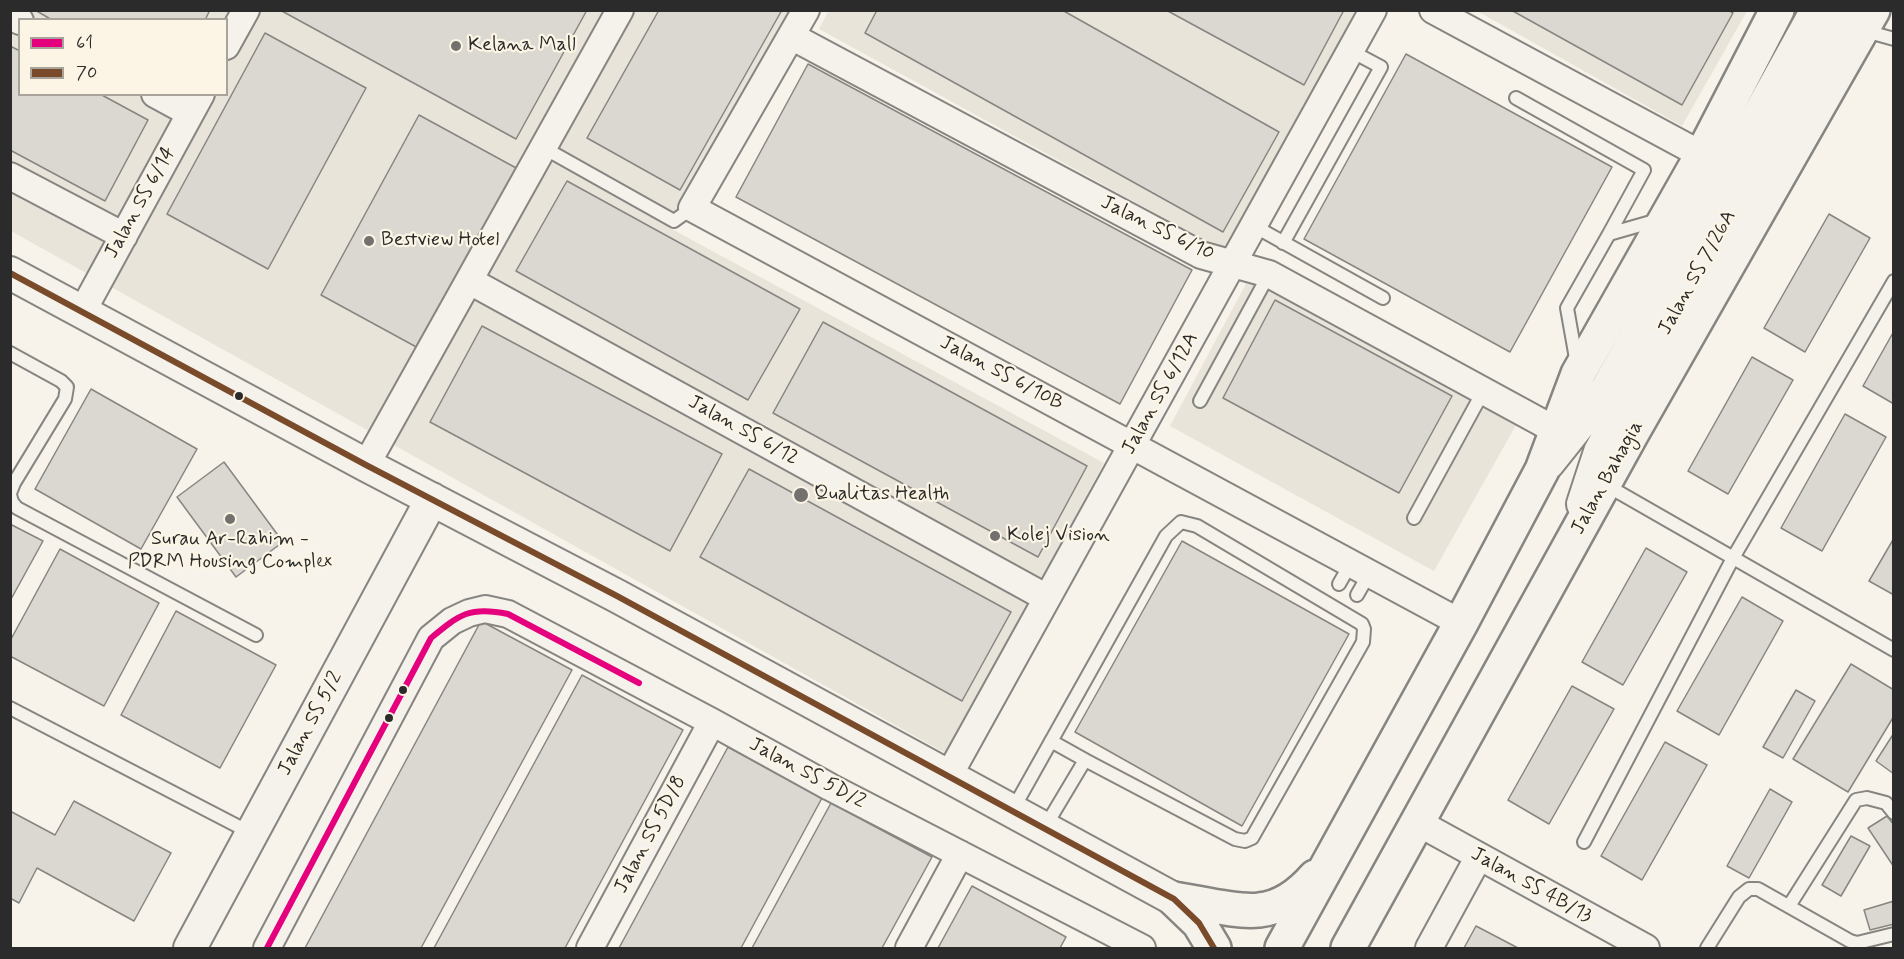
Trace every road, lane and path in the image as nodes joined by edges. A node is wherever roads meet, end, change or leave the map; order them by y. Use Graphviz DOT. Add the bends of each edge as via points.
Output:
graph roads {
  1 [pos="246,10"];
  2 [pos="620,10"];
  3 [pos="806,10"];
  4 [pos="1373,10"];
  5 [pos="1777,10"];
  6 [pos="1817,10"];
  7 [pos="1450,14"];
  8 [pos="1860,17"];
  9 [pos="791,36"];
  10 [pos="1893,39"];
  11 [pos="228,42"];
  12 [pos="1351,51"];
  13 [pos="163,96"];
  14 [pos="1516,98"];
  15 [pos="195,104"];
  16 [pos="544,148"];
  17 [pos="1702,155"];
  18 [pos="10,176"];
  19 [pos="692,208"];
  20 [pos="1667,217"];
  21 [pos="1254,226"];
  22 [pos="1609,234"];
  23 [pos="124,236"];
  24 [pos="1283,243"];
  25 [pos="1233,264"];
  26 [pos="10,273"];
  27 [pos="1269,274"];
  28 [pos="470,281"];
  29 [pos="1893,281"];
  30 [pos="1383,298"];
  31 [pos="82,312"];
  32 [pos="10,353"];
  33 [pos="1578,374"];
  34 [pos="1484,390"];
  35 [pos="1200,401"];
  36 [pos="1557,431"];
  37 [pos="1132,445"];
  38 [pos="366,465"];
  39 [pos="1542,470"];
  40 [pos="1605,484"];
  41 [pos="10,494"];
  42 [pos="432,499"];
  43 [pos="1414,518"];
  44 [pos="1571,544"];
  45 [pos="1733,558"];
  46 [pos="1047,598"];
  47 [pos="1461,623"];
  48 [pos="256,635"];
  49 [pos="1893,650"];
  50 [pos="10,708"];
  51 [pos="712,722"];
  52 [pos="1051,741"];
  53 [pos="1085,760"];
  54 [pos="948,777"];
  55 [pos="1012,811"];
  56 [pos="1893,813"];
  57 [pos="1417,822"];
  58 [pos="1044,828"];
  59 [pos="252,833"];
  60 [pos="1584,843"];
  61 [pos="960,854"];
  62 [pos="1478,858"];
  63 [pos="1330,860"];
  64 [pos="1174,899"];
  65 [pos="1789,906"];
  66 [pos="1893,934"];
  67 [pos="190,948"];
  68 [pos="267,948"];
  69 [pos="591,948"];
  70 [pos="909,948"];
  71 [pos="1142,948"];
  72 [pos="1214,948"];
  73 [pos="1282,948"];
  74 [pos="1348,948"];
  75 [pos="1429,948"];
  76 [pos="1646,948"];
  77 [pos="1707,948"];
  1 -- 11 [label="street"];
  2 -- 16 [label="street"];
  3 -- 9 [label="street"];
  4 -- 12 [label="street, Jalan SS 6/12A"];
  5 -- 17 [label="main road"];
  6 -- 39 [label="street, Jalan SS 7/26A" via="1607,389"];
  7 -- 17 [label="street"];
  8 -- 10 [label="lane"];
  8 -- 40 [label="main road, Jalan Bahagia"];
  8 -- 44 [label="street, Jalan SS 7/26A" via="1815,60 1600,452"];
  9 -- 19 [label="street"];
  9 -- 25 [label="street, Jalan SS 6/10" via="1201,255"];
  12 -- 21 [label="street, Jalan SS 6/12A"];
  12 -- 24 [label="lane" via="1381,67"];
  13 -- 15 [label="street"];
  14 -- 22 [label="lane" via="1644,170"];
  15 -- 23 [label="street, Jalan SS 6/14"];
  16 -- 19 [label="lane" via="674,221"];
  16 -- 28 [label="street"];
  17 -- 20 [label="main road"];
  18 -- 23 [label="street"];
  19 -- 37 [label="street, Jalan SS 6/10B"];
  20 -- 22 [label="lane"];
  20 -- 33 [label="main road"];
  21 -- 24 [label="lane"];
  21 -- 25 [label="street, Jalan SS 6/12A"];
  22 -- 33 [label="lane" via="1567,308"];
  23 -- 31 [label="street, Jalan SS 6/14"];
  24 -- 30 [label="lane"];
  25 -- 27 [label="street, Jalan SS 6/10"];
  25 -- 37 [label="street, Jalan SS 6/12A"];
  26 -- 31 [label="street"];
  27 -- 34 [label="street, Jalan SS 6/10"];
  27 -- 35 [label="lane"];
  28 -- 38 [label="street"];
  28 -- 46 [label="street, Jalan SS 6/12"];
  29 -- 45 [label="lane"];
  31 -- 38 [label="street"];
  32 -- 41 [label="lane" via="67,387 65,399"];
  33 -- 36 [label="main road"];
  34 -- 36 [label="street, Jalan SS 6/10"];
  34 -- 43 [label="lane"];
  36 -- 39 [label="main road"];
  37 -- 46 [label="street, Jalan SS 6/12A"];
  37 -- 47 [label="street, Jalan SS 6/10B" via="1354,579"];
  38 -- 42 [label="street"];
  39 -- 47 [label="main road"];
  40 -- 44 [label="main road, Jalan Bahagia"];
  40 -- 45 [label="lane"];
  41 -- 48 [label="lane" via="16,508"];
  42 -- 54 [label="street"];
  42 -- 59 [label="street, Jalan SS 5/2"];
  44 -- 57 [label="main road, Jalan Bahagia"];
  45 -- 49 [label="lane"];
  45 -- 60 [label="lane"];
  46 -- 54 [label="street, Jalan SS 6/12A"];
  47 -- 63 [label="main road"];
  50 -- 59 [label="lane"];
  51 -- 61 [label="street, Jalan SS 5D/2"];
  51 -- 68 [label="street, Jalan SS 5D/2" via="508,614 485,609 452,621 431,638"];
  51 -- 69 [label="street, Jalan SS 5D/8"];
  52 -- 53 [label="lane"];
  52 -- 53 [label="lane" via="1166,536 1181,522 1217,537 1362,624 1363,642 1252,838 1235,840"];
  52 -- 55 [label="lane"];
  53 -- 58 [label="lane"];
  54 -- 55 [label="street"];
  55 -- 58 [label="street"];
  56 -- 65 [label="lane" via="1886,803 1867,798 1856,800"];
  57 -- 62 [label="street, Jalan SS 4B/13"];
  57 -- 74 [label="main road, Jalan Bahagia"];
  58 -- 64 [label="street"];
  59 -- 67 [label="street, Jalan SS 5/2"];
  61 -- 70 [label="street"];
  61 -- 71 [label="street, Jalan SS 5D/2"];
  62 -- 75 [label="street"];
  62 -- 76 [label="street, Jalan SS 4B/13"];
  63 -- 64 [label="main road" via="1304,889 1288,900 1259,910"];
  63 -- 73 [label="main road"];
  64 -- 72 [label="main road" via="1198,923"];
  65 -- 66 [label="lane" via="1857,943"];
  65 -- 77 [label="lane" via="1758,889 1749,890 1739,897"];
}
